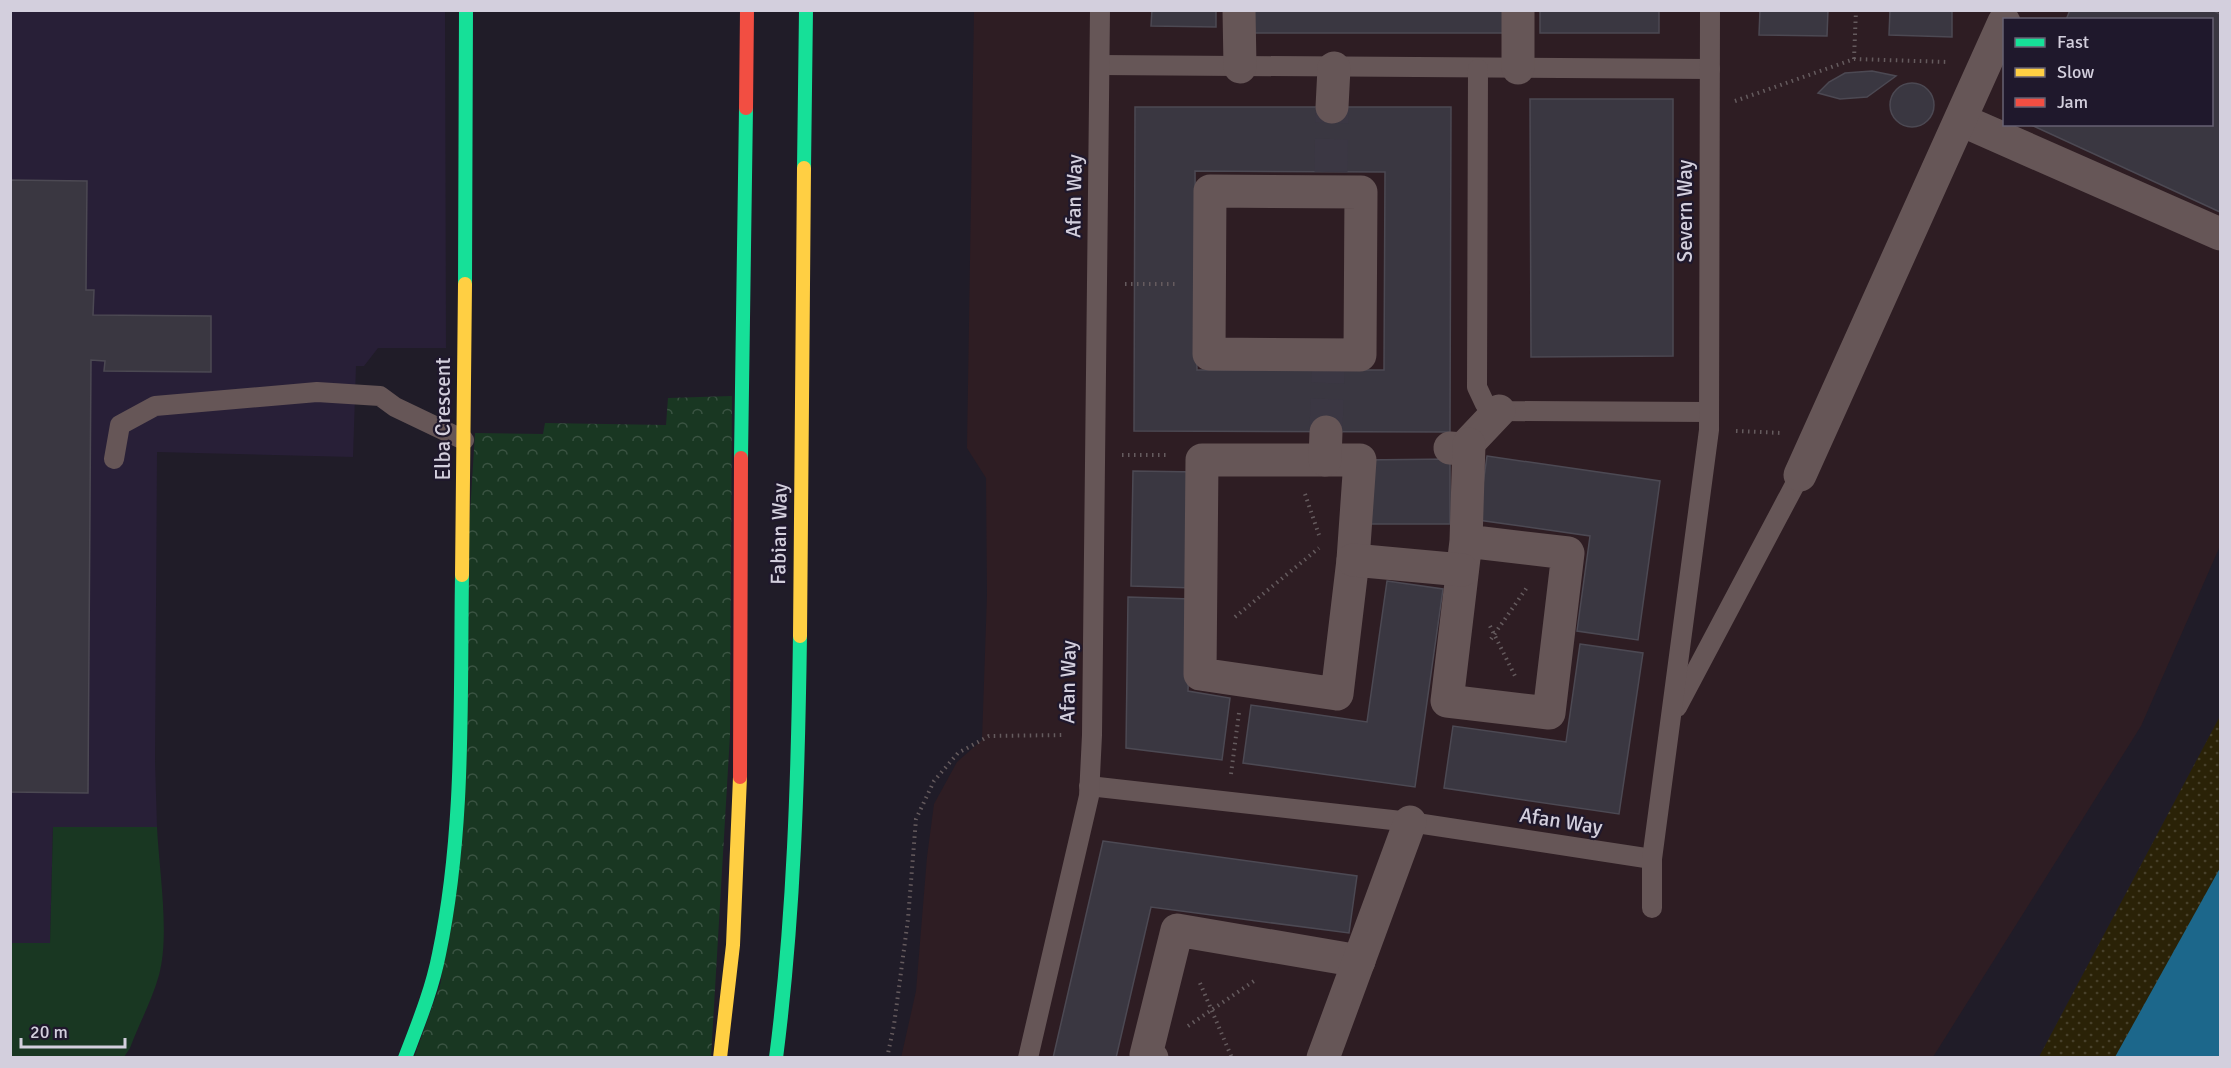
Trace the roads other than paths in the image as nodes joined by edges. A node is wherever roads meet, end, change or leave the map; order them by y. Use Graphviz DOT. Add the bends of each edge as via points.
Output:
graph roads {
  1 [pos="466,10"];
  2 [pos="747,10"];
  3 [pos="806,10"];
  4 [pos="1100,10"];
  5 [pos="1239,10"];
  6 [pos="1518,10"];
  7 [pos="1710,10"];
  8 [pos="2003,25"];
  9 [pos="1100,66"];
  10 [pos="1240,66"];
  11 [pos="1334,68"];
  12 [pos="1518,68"];
  13 [pos="1478,69"];
  14 [pos="1710,69"];
  15 [pos="1332,107"];
  16 [pos="1961,120"];
  17 [pos="1331,182"];
  18 [pos="2220,234"];
  19 [pos="1499,411"];
  20 [pos="1709,421"];
  21 [pos="464,440"];
  22 [pos="114,459"];
  23 [pos="1800,475"];
  24 [pos="1464,555"];
  25 [pos="1353,560"];
  26 [pos="1670,720"];
  27 [pos="1089,786"];
  28 [pos="1410,822"];
  29 [pos="1652,859"];
  30 [pos="1652,908"];
  31 [pos="1359,961"];
  32 [pos="1149,1056"];
  33 [pos="405,1058"];
  34 [pos="720,1058"];
  35 [pos="776,1058"];
  36 [pos="1028,1058"];
  37 [pos="1323,1058"];
  1 -- 21 [label="main road, Elba Crescent"];
  2 -- 34 [label="main road, Fabian Way" via="738,870 729,1001"];
  3 -- 35 [label="main road, Fabian Way" via="798,744 794,868"];
  4 -- 9 [label="lane, Afan Way"];
  5 -- 10 [label="street"];
  6 -- 12 [label="street"];
  7 -- 14 [label="lane, Severn Way"];
  8 -- 16 [label="street"];
  9 -- 10 [label="lane"];
  9 -- 27 [label="lane, Afan Way"];
  10 -- 11 [label="lane"];
  11 -- 13 [label="lane"];
  11 -- 15 [label="street"];
  12 -- 13 [label="lane"];
  12 -- 14 [label="lane"];
  13 -- 19 [label="lane" via="1477,387 1485,405"];
  14 -- 20 [label="lane, Severn Way"];
  16 -- 18 [label="street"];
  16 -- 23 [label="street"];
  17 -- 17 [label="street" via="1210,191 1209,354 1360,355 1361,192"];
  19 -- 20 [label="lane"];
  19 -- 24 [label="street" via="1460,446"];
  20 -- 26 [label="lane, Severn Way"];
  21 -- 22 [label="lane" via="380,396 317,392 155,406 120,425"];
  21 -- 33 [label="main road, Elba Crescent" via="456,829 449,900 435,971"];
  23 -- 26 [label="lane"];
  24 -- 24 [label="street" via="1568,553 1550,713 1447,701"];
  24 -- 25 [label="street"];
  25 -- 25 [label="street" via="1337,694 1200,674 1202,460 1326,446 1360,460"];
  26 -- 29 [label="lane, Severn Way"];
  27 -- 28 [label="lane, Afan Way"];
  27 -- 36 [label="lane"];
  28 -- 29 [label="lane, Afan Way"];
  28 -- 31 [label="street"];
  29 -- 30 [label="lane, Severn Way"];
  31 -- 32 [label="street" via="1177,930"];
  31 -- 37 [label="street"];
}
